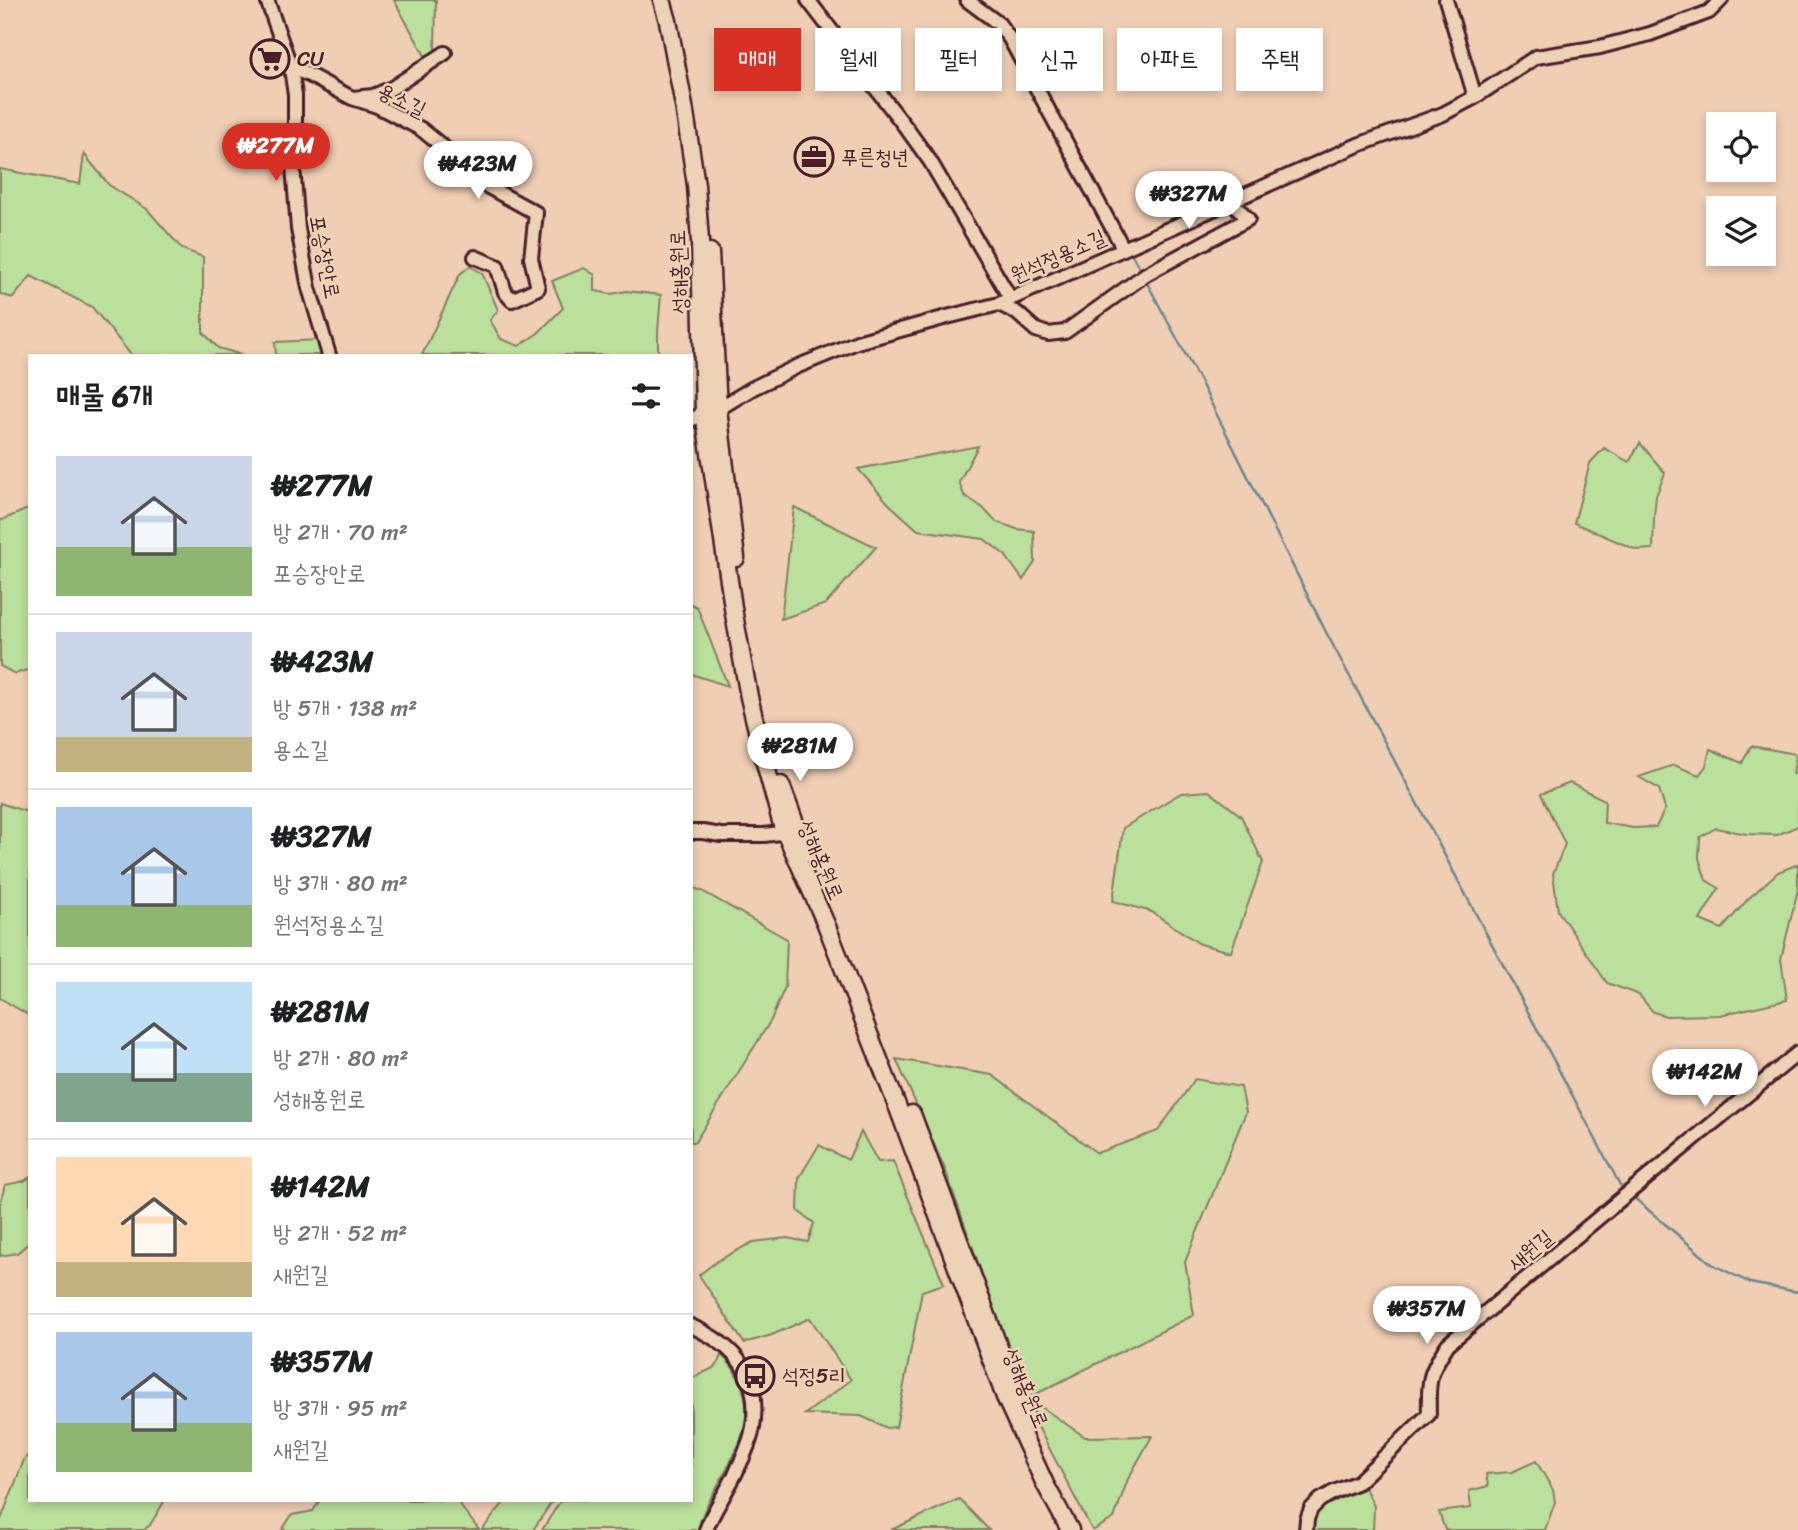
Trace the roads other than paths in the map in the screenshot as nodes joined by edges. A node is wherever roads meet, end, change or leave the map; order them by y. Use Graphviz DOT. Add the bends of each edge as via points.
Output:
graph roads {
  1 [pos="267,0"];
  2 [pos="662,0"];
  3 [pos="673,0"];
  4 [pos="808,0"];
  5 [pos="967,0"];
  6 [pos="1446,0"];
  7 [pos="1721,0"];
  8 [pos="446,53"];
  9 [pos="291,68"];
  10 [pos="1475,97"];
  11 [pos="352,98"];
  12 [pos="1231,201"];
  13 [pos="1123,248"];
  14 [pos="475,257"];
  15 [pos="1004,301"];
  16 [pos="329,354"];
  17 [pos="704,414"];
  18 [pos="693,832"];
  19 [pos="780,832"];
  20 [pos="1798,1054"];
  21 [pos="693,1327"];
  22 [pos="706,1530"];
  23 [pos="1070,1530"];
  24 [pos="1079,1530"];
  25 [pos="1306,1530"];
  1 -- 9 [label="street, 포승장안로"];
  2 -- 17 [label="main road, 성해홍원로" via="696,185"];
  3 -- 17 [label="main road, 성해홍원로" via="708,208"];
  4 -- 15 [label="street" via="930,162"];
  5 -- 13 [label="street" via="999,24 1010,39"];
  6 -- 10 [label="street"];
  7 -- 10 [label="street, 원석정용소길" via="1709,12 1650,34 1536,57"];
  8 -- 11 [label="street, 용소길" via="392,88"];
  9 -- 11 [label="street, 용소길"];
  9 -- 16 [label="street, 포승장안로" via="298,229"];
  10 -- 12 [label="street, 원석정용소길"];
  11 -- 14 [label="street, 용소길" via="421,129 474,179 536,213 531,258 538,288 512,300 497,266"];
  12 -- 13 [label="street, 원석정용소길"];
  12 -- 15 [label="street" via="1248,219 1142,277 1065,332 1036,330"];
  13 -- 15 [label="street, 원석정용소길"];
  15 -- 17 [label="street, 원석정용소길" via="857,342"];
  17 -- 23 [label="main road, 성해홍원로" via="749,697 782,825 898,1108 1005,1397"];
  17 -- 24 [label="main road, 성해홍원로" via="757,692 778,774 930,1159 1020,1404"];
  18 -- 19 [label="street"];
  20 -- 25 [label="street, 새원길" via="1448,1344 1433,1367 1429,1414 1358,1482 1320,1500 1311,1509"];
  21 -- 22 [label="street" via="735,1354 746,1369 754,1397 753,1429"];
}
